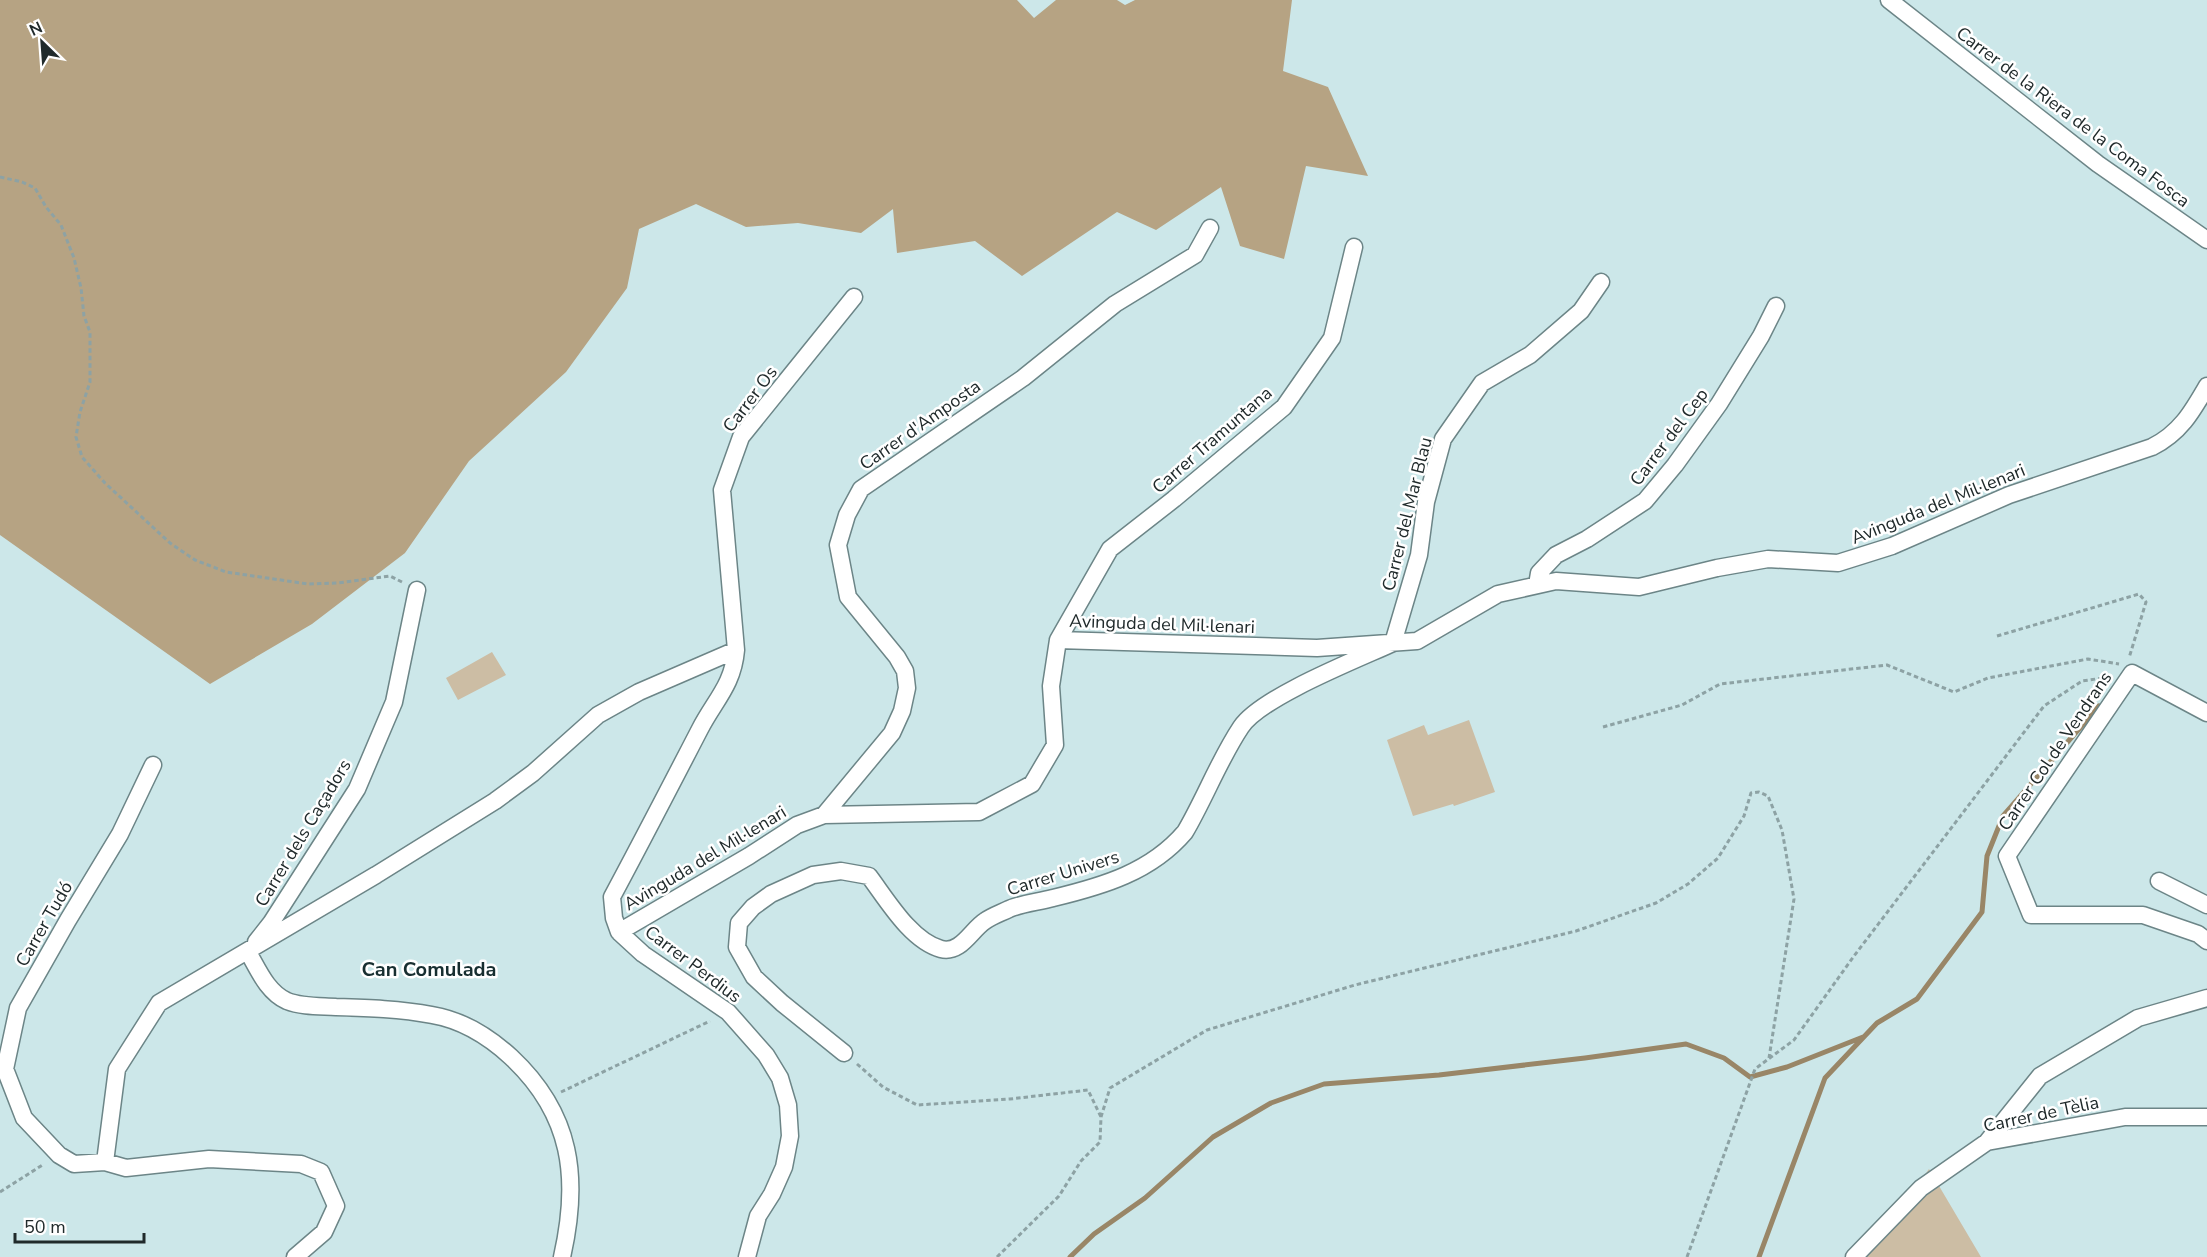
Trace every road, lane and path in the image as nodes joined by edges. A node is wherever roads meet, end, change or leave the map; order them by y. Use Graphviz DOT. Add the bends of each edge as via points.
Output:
graph roads {
  1 [pos="1889,0"];
  2 [pos="0,177"];
  3 [pos="1210,228"];
  4 [pos="2207,240"];
  5 [pos="1354,247"];
  6 [pos="1601,282"];
  7 [pos="854,297"];
  8 [pos="1776,306"];
  9 [pos="2207,386"];
  10 [pos="1537,585"];
  11 [pos="417,590"];
  12 [pos="1997,636"];
  13 [pos="1058,640"];
  14 [pos="1393,643"];
  15 [pos="736,650"];
  16 [pos="2129,669"];
  17 [pos="2207,712"];
  18 [pos="1604,728"];
  19 [pos="153,765"];
  20 [pos="824,815"];
  21 [pos="2159,881"];
  22 [pos="2207,905"];
  23 [pos="619,932"];
  24 [pos="2207,941"];
  25 [pos="248,952"];
  26 [pos="2207,998"];
  27 [pos="728,1012"];
  28 [pos="844,1053"];
  29 [pos="1769,1058"];
  30 [pos="547,1098"];
  31 [pos="1101,1117"];
  32 [pos="2207,1117"];
  33 [pos="1987,1142"];
  34 [pos="58,1155"];
  35 [pos="105,1162"];
  36 [pos="0,1192"];
  37 [pos="295,1257"];
  38 [pos="562,1257"];
  39 [pos="747,1257"];
  40 [pos="997,1257"];
  41 [pos="1687,1257"];
  42 [pos="1854,1257"];
  1 -- 4 [label="street, Carrer de la Riera de la Coma Fosca" via="2098,164"];
  2 -- 11 [label="path" via="35,188 61,225 74,258 90,332 90,382 76,437 82,457 105,483 170,543 195,560 226,572 308,584 390,576"];
  3 -- 20 [label="street, Carrer d'Amposta" via="1195,255 1115,304 1023,378 861,489 847,515 838,545 848,597 897,657 905,671 907,688 892,733"];
  5 -- 13 [label="street, Carrer Tramuntana" via="1332,338 1284,407 1110,549"];
  6 -- 14 [label="street, Carrer del Mar Blau" via="1581,310 1530,355 1482,383 1443,440 1426,502 1419,555"];
  7 -- 15 [label="street, Carrer Os" via="741,437 722,490"];
  8 -- 10 [label="street, Carrer del Cep" via="1719,404 1645,501 1556,555 1539,573"];
  9 -- 10 [label="street, Avinguda del Mil·lenari" via="2182,425 2168,439 2152,447 2009,495 1892,546 1838,563 1768,560 1639,587 1556,580"];
  10 -- 14 [label="street, Avinguda del Mil·lenari" via="1498,594 1417,641"];
  11 -- 25 [label="street, Carrer dels Caçadors" via="394,702 357,789 272,923"];
  12 -- 16 [label="path" via="2139,594 2146,602"];
  13 -- 14 [label="street, Avinguda del Mil·lenari" via="1317,648"];
  13 -- 20 [label="street, Avinguda del Mil·lenari" via="1051,686 1054,745 1032,784 979,812"];
  14 -- 28 [label="street, Carrer Univers" via="1258,709 1242,725 1185,832 1150,864 1085,890 1020,905 984,922 963,944 944,950 924,943 869,876 842,871 813,875 753,907 739,923 737,947 754,977"];
  15 -- 23 [label="street, Avinguda del Mil·lenari" via="735,668 728,685 707,717 612,897"];
  15 -- 25 [label="street" via="639,692 598,715 495,801"];
  16 -- 17 [label="street"];
  16 -- 18 [label="path" via="2088,659 1988,678 1954,692 1887,665 1720,684 1682,705"];
  16 -- 24 [label="street, Carrer Col de Vendrans" via="2007,856 2031,915 2143,915 2198,934"];
  16 -- 29 [label="path" via="2082,681 2044,706 1794,1040"];
  19 -- 34 [label="street, Carrer Tudó" via="120,834 18,1008 5,1069 24,1118"];
  20 -- 23 [label="street, Avinguda del Mil·lenari" via="797,825"];
  21 -- 22 [label="street"];
  23 -- 27 [label="street, Carrer Perdius" via="643,954"];
  25 -- 30 [label="street" via="263,980 287,1001 307,1006 399,1010 467,1025 498,1045"];
  25 -- 35 [label="street" via="159,1003 117,1069"];
  26 -- 33 [label="street" via="2138,1018 2040,1076"];
  27 -- 30 [label="path"];
  27 -- 39 [label="street, Carrer Perdius" via="766,1055 780,1078 788,1105 790,1136 784,1167 759,1216"];
  28 -- 31 [label="path" via="883,1087 917,1105 1088,1090"];
  29 -- 31 [label="path" via="1794,899 1782,830 1767,796 1759,792 1751,793 1744,816 1718,858 1688,884 1656,903 1576,931 1355,985 1207,1030 1110,1088"];
  29 -- 41 [label="path" via="1755,1069"];
  30 -- 38 [label="street" via="562,1131 570,1166 569,1225"];
  31 -- 40 [label="path" via="1100,1142 1081,1161 1059,1196"];
  32 -- 33 [label="street, Carrer de Tèlia" via="2125,1117"];
  33 -- 42 [label="street, Carrer de Tèlia" via="1921,1188"];
  34 -- 35 [label="street" via="74,1164"];
  34 -- 36 [label="path"];
  35 -- 37 [label="street" via="126,1168 209,1159 301,1164 321,1172 336,1206 324,1233"];
}
